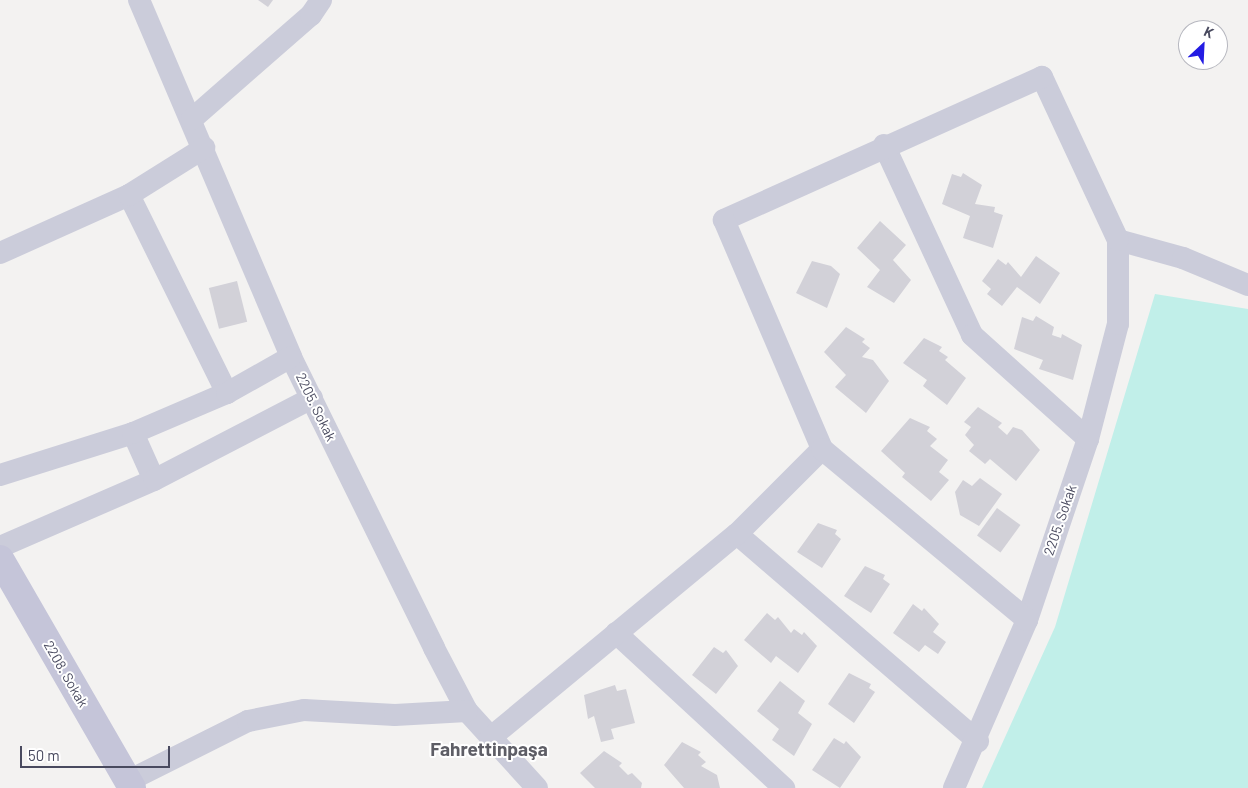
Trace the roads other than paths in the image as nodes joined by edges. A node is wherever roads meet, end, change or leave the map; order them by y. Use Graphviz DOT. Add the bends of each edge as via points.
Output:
graph roads {
  1 [pos="139,0"];
  2 [pos="321,0"];
  3 [pos="192,119"];
  4 [pos="884,145"];
  5 [pos="204,148"];
  6 [pos="129,195"];
  7 [pos="1118,240"];
  8 [pos="0,253"];
  9 [pos="1248,285"];
  10 [pos="291,357"];
  11 [pos="227,393"];
  12 [pos="312,398"];
  13 [pos="133,433"];
  14 [pos="1088,439"];
  15 [pos="822,449"];
  16 [pos="0,475"];
  17 [pos="154,480"];
  18 [pos="737,534"];
  19 [pos="0,547"];
  20 [pos="0,559"];
  21 [pos="1027,620"];
  22 [pos="616,632"];
  23 [pos="467,711"];
  24 [pos="490,738"];
  25 [pos="978,741"];
  26 [pos="130,784"];
  27 [pos="537,788"];
  28 [pos="784,788"];
  29 [pos="954,788"];
  1 -- 3 [label="street, 2205. Sokak"];
  2 -- 3 [label="street" via="311,15"];
  3 -- 5 [label="street, 2205. Sokak"];
  4 -- 7 [label="street" via="1042,77"];
  4 -- 14 [label="street" via="972,335"];
  4 -- 15 [label="street" via="724,220"];
  5 -- 6 [label="street"];
  5 -- 10 [label="street, 2205. Sokak"];
  6 -- 8 [label="street"];
  6 -- 11 [label="street"];
  7 -- 9 [label="street" via="1183,258"];
  7 -- 14 [label="street, 2205. Sokak" via="1118,324"];
  10 -- 11 [label="street"];
  10 -- 12 [label="street, 2205. Sokak"];
  11 -- 13 [label="street"];
  12 -- 17 [label="street"];
  12 -- 23 [label="street, 2205. Sokak"];
  13 -- 16 [label="street"];
  13 -- 17 [label="street"];
  14 -- 21 [label="street, 2205. Sokak"];
  15 -- 18 [label="street"];
  15 -- 21 [label="street"];
  17 -- 19 [label="street"];
  18 -- 22 [label="street"];
  18 -- 25 [label="street"];
  20 -- 26 [label="street, 2208. Sokak"];
  21 -- 25 [label="street, 2205. Sokak"];
  22 -- 24 [label="street"];
  22 -- 28 [label="street"];
  23 -- 24 [label="street, 2205. Sokak"];
  23 -- 26 [label="street" via="395,715 304,710 248,721"];
  24 -- 27 [label="street, 2205. Sokak"];
  25 -- 29 [label="street, 2205. Sokak"];
}
